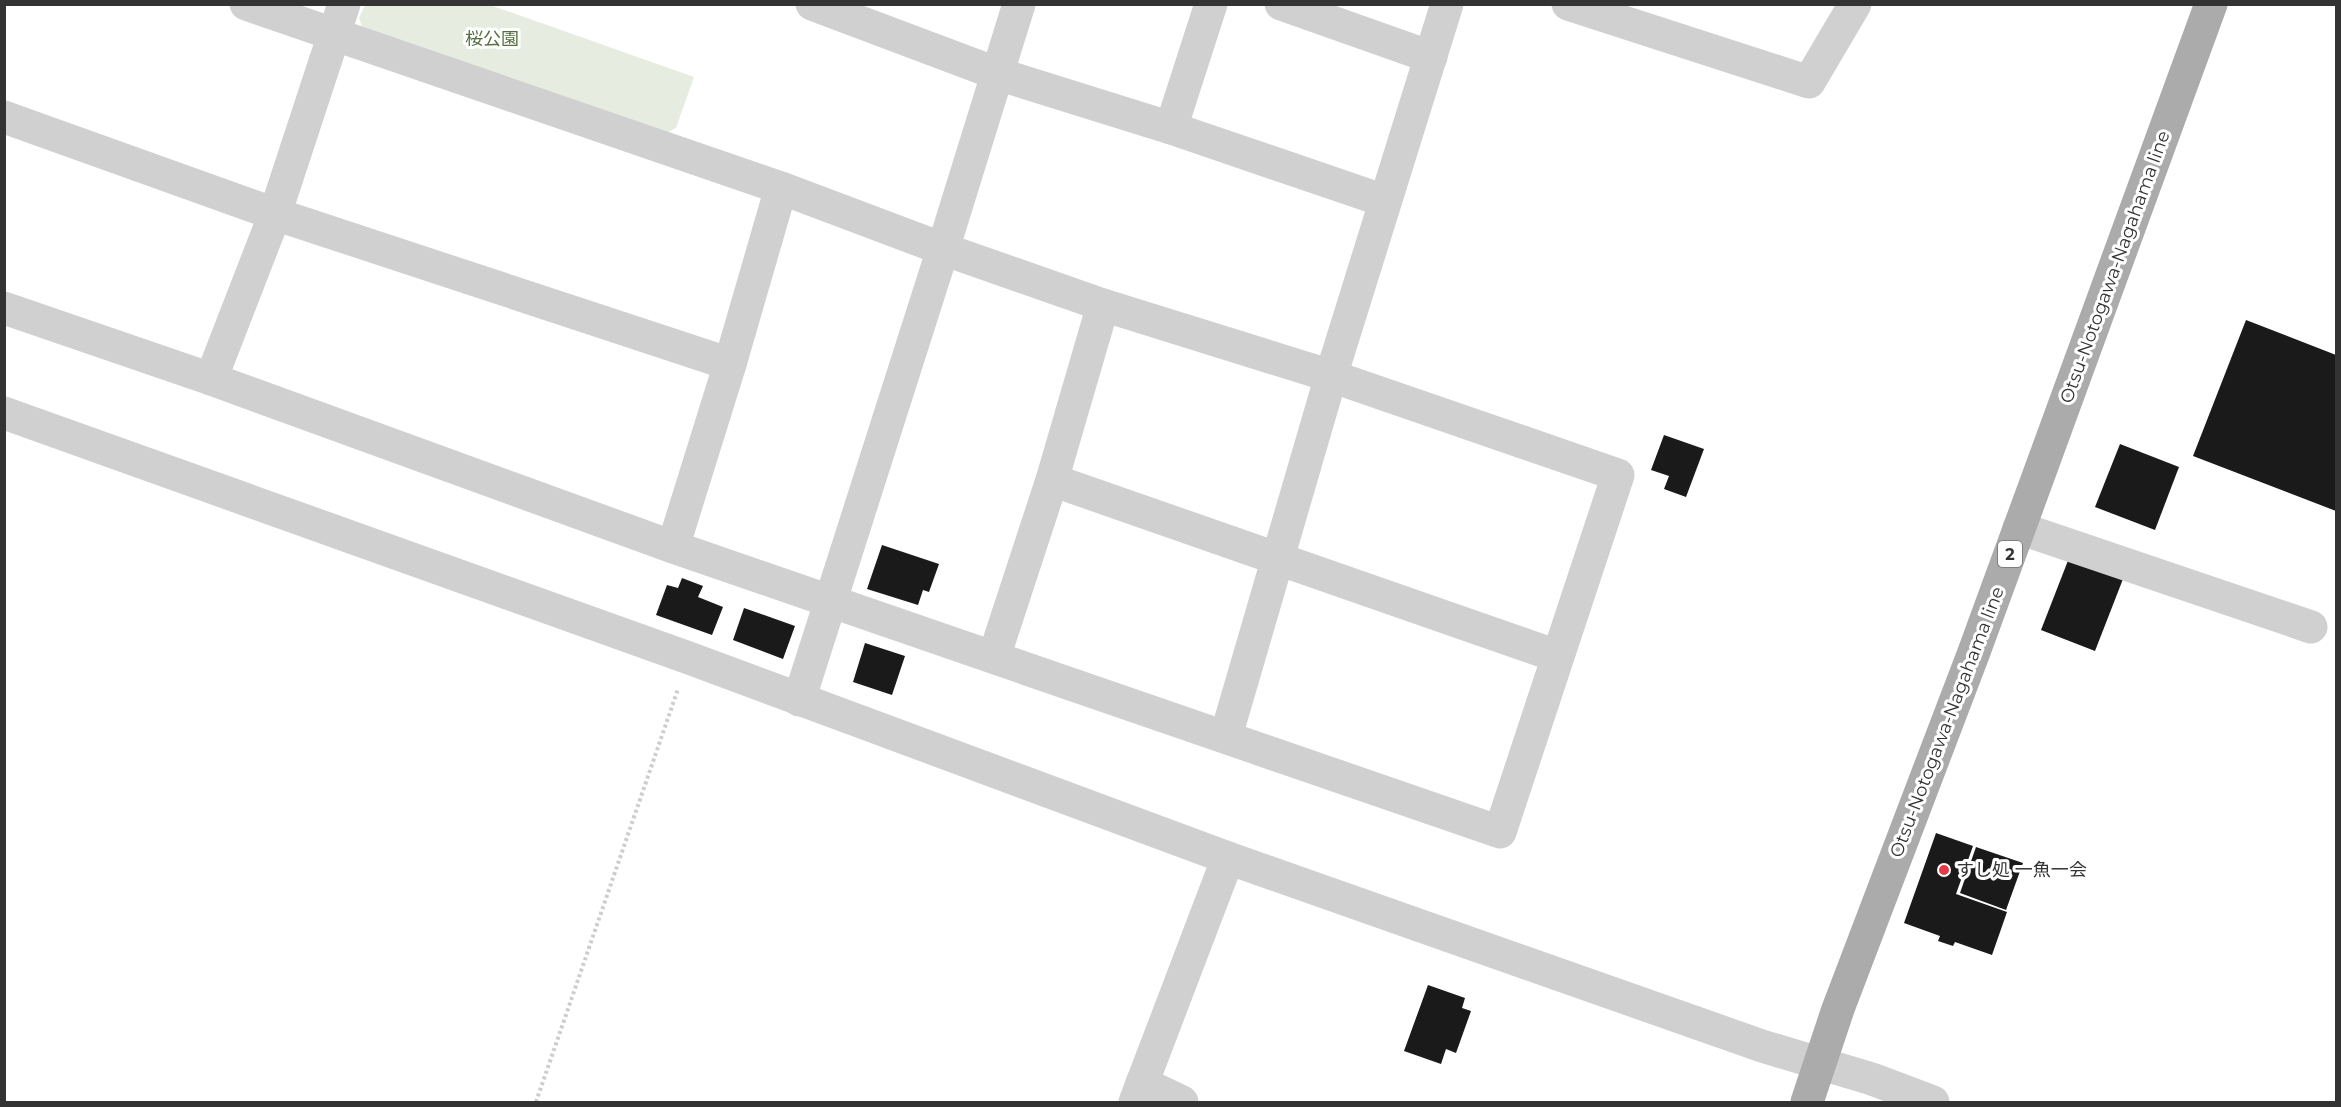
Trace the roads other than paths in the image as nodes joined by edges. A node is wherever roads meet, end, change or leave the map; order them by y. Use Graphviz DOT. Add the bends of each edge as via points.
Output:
graph roads {
  1 [pos="246,4"];
  2 [pos="344,4"];
  3 [pos="1019,4"];
  4 [pos="1211,4"];
  5 [pos="1281,4"];
  6 [pos="1447,4"];
  7 [pos="1568,4"];
  8 [pos="1855,4"];
  9 [pos="2211,4"];
  10 [pos="830,7"];
  11 [pos="333,35"];
  12 [pos="1431,57"];
  13 [pos="998,74"];
  14 [pos="4,117"];
  15 [pos="1171,128"];
  16 [pos="782,188"];
  17 [pos="1385,201"];
  18 [pos="275,214"];
  19 [pos="944,249"];
  20 [pos="1103,305"];
  21 [pos="4,308"];
  22 [pos="730,364"];
  23 [pos="1331,376"];
  24 [pos="211,379"];
  25 [pos="4,413"];
  26 [pos="1052,480"];
  27 [pos="2019,528"];
  28 [pos="673,547"];
  29 [pos="1277,558"];
  30 [pos="832,601"];
  31 [pos="2324,624"];
  32 [pos="1557,656"];
  33 [pos="994,657"];
  34 [pos="799,700"];
  35 [pos="1226,736"];
  36 [pos="1228,858"];
  37 [pos="1819,1064"];
  38 [pos="1139,1093"];
  39 [pos="1182,1102"];
  40 [pos="1807,1102"];
  41 [pos="1933,1102"];
  1 -- 11 [label="street"];
  2 -- 11 [label="street"];
  3 -- 13 [label="street"];
  4 -- 15 [label="street"];
  5 -- 12 [label="street"];
  6 -- 12 [label="street"];
  7 -- 8 [label="street" via="1809,82"];
  9 -- 27 [label="main road, Otsu-Notogawa-Nagahama line / 2"];
  10 -- 13 [label="street"];
  11 -- 16 [label="street"];
  11 -- 18 [label="street"];
  12 -- 17 [label="street"];
  13 -- 15 [label="street"];
  13 -- 19 [label="street"];
  14 -- 18 [label="street"];
  15 -- 17 [label="street"];
  16 -- 19 [label="street"];
  16 -- 22 [label="street"];
  17 -- 23 [label="street"];
  18 -- 22 [label="street"];
  18 -- 24 [label="street"];
  19 -- 20 [label="street"];
  19 -- 30 [label="street"];
  20 -- 23 [label="street"];
  20 -- 26 [label="street"];
  21 -- 24 [label="street"];
  22 -- 28 [label="street"];
  23 -- 29 [label="street"];
  23 -- 32 [label="street" via="1618,475"];
  24 -- 28 [label="street"];
  25 -- 34 [label="street"];
  26 -- 29 [label="street"];
  26 -- 33 [label="street"];
  27 -- 31 [label="street"];
  27 -- 37 [label="main road, Otsu-Notogawa-Nagahama line / 2"];
  28 -- 30 [label="street"];
  29 -- 32 [label="street"];
  29 -- 35 [label="street"];
  30 -- 33 [label="street"];
  30 -- 34 [label="street"];
  32 -- 35 [label="street" via="1500,832"];
  33 -- 35 [label="street"];
  34 -- 36 [label="street"];
  36 -- 37 [label="street"];
  36 -- 38 [label="street"];
  37 -- 40 [label="main road, Otsu-Notogawa-Nagahama line / 2"];
  37 -- 41 [label="street"];
  38 -- 39 [label="street"];
}
